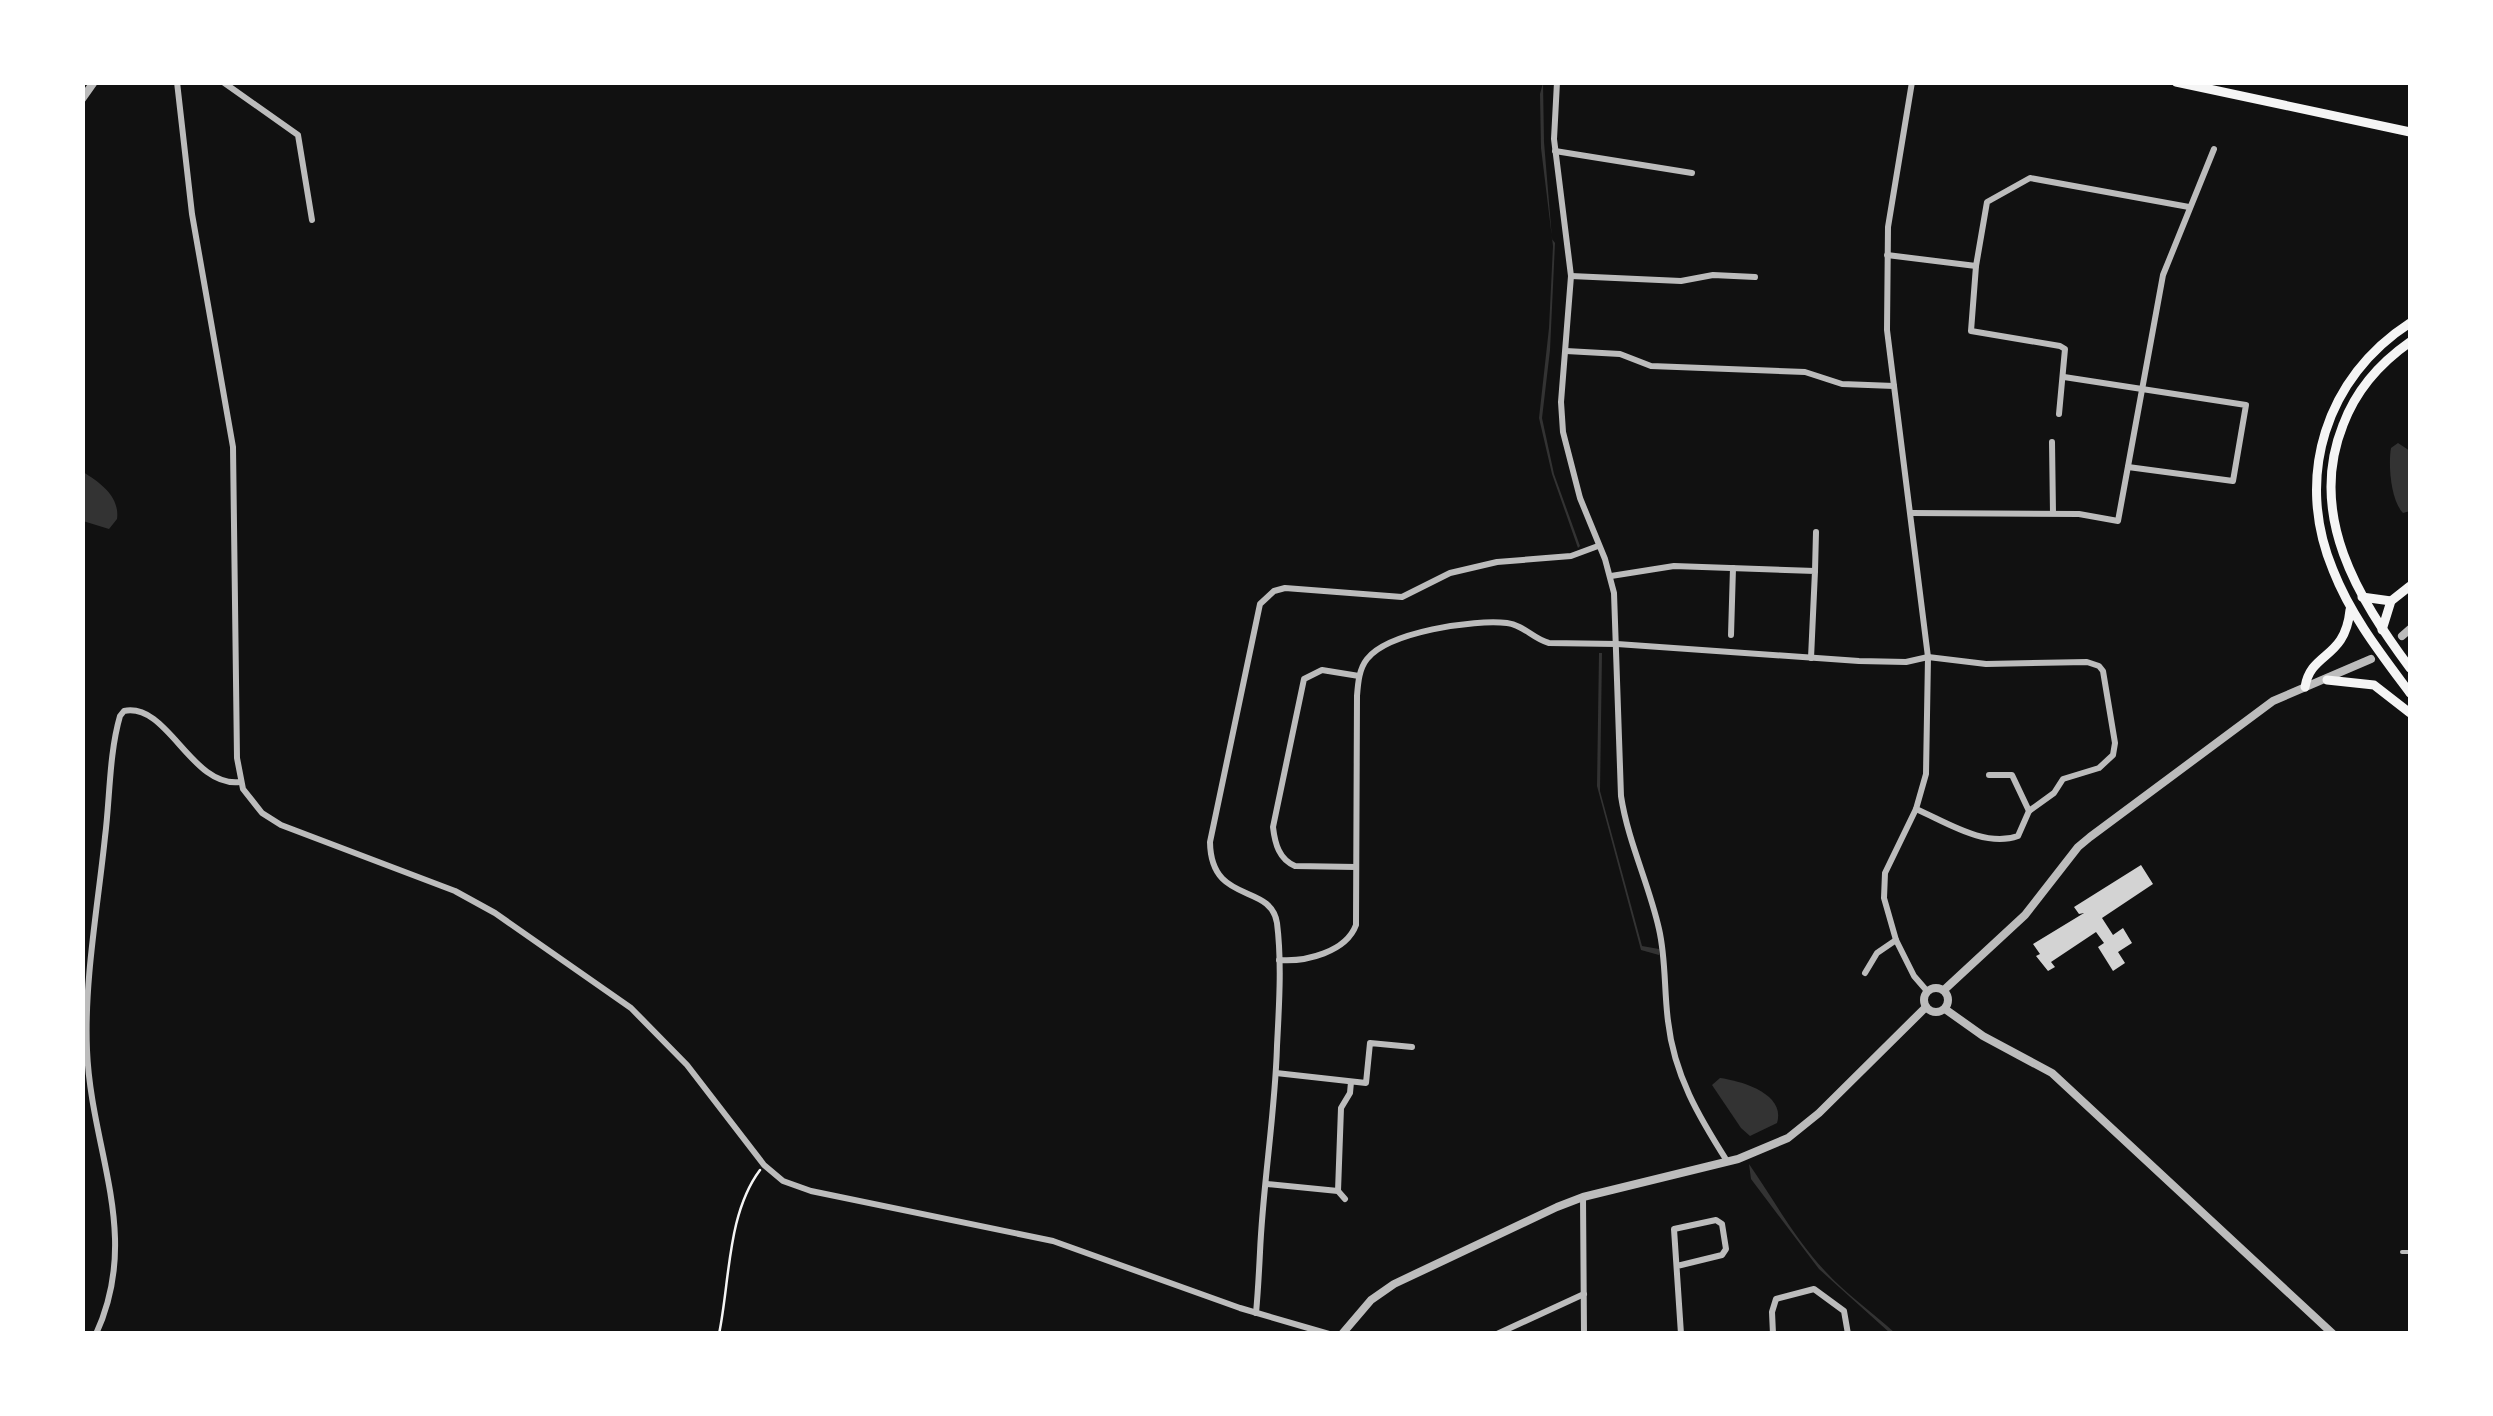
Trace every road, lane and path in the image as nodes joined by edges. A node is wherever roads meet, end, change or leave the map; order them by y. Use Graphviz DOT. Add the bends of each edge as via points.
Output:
graph roads {
  1 [pos="94,82"];
  2 [pos="177,82"];
  3 [pos="223,82"];
  4 [pos="1558,82"];
  5 [pos="1912,82"];
  6 [pos="2176,82"];
  7 [pos="2242,82"];
  8 [pos="2240,96"];
  9 [pos="82,99"];
  10 [pos="2410,132"];
  11 [pos="2214,149"];
  12 [pos="1555,151"];
  13 [pos="1692,173"];
  14 [pos="2189,208"];
  15 [pos="312,220"];
  16 [pos="1887,255"];
  17 [pos="1976,266"];
  18 [pos="1571,276"];
  19 [pos="1755,277"];
  20 [pos="2410,323"];
  21 [pos="2410,342"];
  22 [pos="1566,351"];
  23 [pos="2064,377"];
  24 [pos="1894,386"];
  25 [pos="2143,387"];
  26 [pos="2059,414"];
  27 [pos="2052,442"];
  28 [pos="2128,467"];
  29 [pos="1910,513"];
  30 [pos="2053,513"];
  31 [pos="1816,532"];
  32 [pos="1598,546"];
  33 [pos="1734,568"];
  34 [pos="1814,571"];
  35 [pos="1611,576"];
  36 [pos="2410,586"];
  37 [pos="2362,596"];
  38 [pos="2391,601"];
  39 [pos="2350,607"];
  40 [pos="2382,630"];
  41 [pos="2410,630"];
  42 [pos="1730,635"];
  43 [pos="2402,636"];
  44 [pos="1617,644"];
  45 [pos="1928,657"];
  46 [pos="1811,658"];
  47 [pos="2371,658"];
  48 [pos="2410,668"];
  49 [pos="1360,676"];
  50 [pos="2326,680"];
  51 [pos="2305,687"];
  52 [pos="2410,693"];
  53 [pos="2410,712"];
  54 [pos="1989,775"];
  55 [pos="240,782"];
  56 [pos="1916,809"];
  57 [pos="2029,810"];
  58 [pos="1356,867"];
  59 [pos="1896,940"];
  60 [pos="1279,960"];
  61 [pos="1864,973"];
  62 [pos="1944,990"];
  63 [pos="1926,992"];
  64 [pos="1926,1007"];
  65 [pos="1945,1008"];
  66 [pos="1412,1047"];
  67 [pos="1276,1073"];
  68 [pos="1350,1082"];
  69 [pos="1727,1161"];
  70 [pos="764,1165"];
  71 [pos="1267,1184"];
  72 [pos="1338,1192"];
  73 [pos="1583,1197"];
  74 [pos="1345,1199"];
  75 [pos="2402,1252"];
  76 [pos="2410,1252"];
  77 [pos="1677,1266"];
  78 [pos="1584,1294"];
  79 [pos="1256,1313"];
  80 [pos="96,1334"];
  81 [pos="719,1334"];
  82 [pos="1329,1334"];
  83 [pos="1342,1334"];
  84 [pos="1497,1334"];
  85 [pos="1584,1334"];
  86 [pos="1681,1334"];
  87 [pos="1773,1334"];
  88 [pos="1848,1334"];
  89 [pos="2334,1334"];
  1 -- 9 [label="street"];
  2 -- 55 [label="street" via="192,214 234,447"];
  3 -- 15 [label="street" via="298,135"];
  4 -- 12 [label="street"];
  5 -- 16 [label="street"];
  6 -- 8 [label="main road"];
  7 -- 8 [label="street"];
  8 -- 10 [label="main road"];
  11 -- 14 [label="street"];
  12 -- 13 [label="street"];
  12 -- 18 [label="street"];
  14 -- 17 [label="street" via="2030,178 1986,202"];
  14 -- 25 [label="street" via="2163,274"];
  16 -- 17 [label="street"];
  16 -- 24 [label="street"];
  17 -- 23 [label="street" via="1971,331 2060,346"];
  18 -- 19 [label="street"];
  18 -- 22 [label="street"];
  20 -- 39 [label="main road" via="2351,378 2320,450 2320,531"];
  21 -- 37 [label="main road" via="2363,386 2334,453 2334,527"];
  22 -- 24 [label="street" via="1620,354 1651,366 1805,372 1842,384"];
  22 -- 32 [label="street" via="1562,432"];
  23 -- 25 [label="street"];
  23 -- 26 [label="street"];
  24 -- 29 [label="street"];
  25 -- 28 [label="street"];
  25 -- 28 [label="street" via="2246,405 2234,481"];
  27 -- 30 [label="street"];
  28 -- 30 [label="street" via="2118,521"];
  29 -- 30 [label="street"];
  29 -- 45 [label="street"];
  31 -- 34 [label="street"];
  32 -- 35 [label="street"];
  32 -- 60 [label="street" via="1572,556 1450,573 1402,597 1285,588 1260,604 1210,857 1217,876 1272,910"];
  33 -- 34 [label="street"];
  33 -- 35 [label="street" via="1674,566"];
  33 -- 42 [label="street"];
  34 -- 46 [label="street"];
  35 -- 44 [label="street"];
  36 -- 38 [label="main road"];
  37 -- 38 [label="main road"];
  37 -- 40 [label="main road"];
  38 -- 40 [label="main road"];
  39 -- 51 [label="main road" via="2342,641 2309,672"];
  39 -- 52 [label="main road"];
  40 -- 48 [label="main road"];
  41 -- 43 [label="street"];
  44 -- 46 [label="street"];
  44 -- 49 [label="street" via="1549,643 1506,623 1449,626 1387,644 1368,658"];
  44 -- 69 [label="street" via="1620,796 1659,929 1676,1064"];
  45 -- 46 [label="street"];
  45 -- 56 [label="street" via="1926,774"];
  45 -- 57 [label="street" via="2093,663 2103,671 2114,756 2099,768 2067,776"];
  47 -- 50 [label="street"];
  49 -- 58 [label="street"];
  49 -- 58 [label="street" via="1322,670 1304,679 1273,828 1287,863"];
  50 -- 51 [label="street"];
  50 -- 53 [label="main road" via="2374,685"];
  51 -- 62 [label="street" via="2262,709 2078,847 2025,915"];
  54 -- 57 [label="street" via="2012,775"];
  55 -- 70 [label="street" via="250,800 281,825 455,891 631,1008 687,1065"];
  55 -- 80 [label="street" via="207,772 141,711 120,716 87,1030 98,1142 118,1242"];
  56 -- 57 [label="street" via="1978,836 2010,840 2024,828"];
  56 -- 59 [label="street" via="1885,873 1884,898"];
  58 -- 60 [label="street" via="1352,934 1307,960"];
  59 -- 61 [label="street"];
  59 -- 63 [label="street"];
  60 -- 67 [label="street"];
  62 -- 63 [label="street"];
  62 -- 65 [label="street"];
  63 -- 64 [label="street"];
  64 -- 65 [label="street"];
  64 -- 69 [label="street" via="1802,1128 1766,1150"];
  65 -- 89 [label="street" via="2052,1073"];
  66 -- 68 [label="street" via="1370,1042 1366,1082"];
  67 -- 68 [label="street"];
  67 -- 71 [label="street"];
  68 -- 72 [label="street" via="1342,1108"];
  69 -- 73 [label="street"];
  70 -- 79 [label="street" via="798,1188 1052,1241"];
  70 -- 81 [label="path" via="744,1197"];
  71 -- 72 [label="street"];
  71 -- 79 [label="street"];
  72 -- 74 [label="street"];
  73 -- 78 [label="street"];
  73 -- 83 [label="street" via="1394,1284"];
  75 -- 76 [label="street"];
  77 -- 77 [label="street" via="1674,1229 1708,1220 1722,1224 1722,1254"];
  77 -- 86 [label="street"];
  78 -- 84 [label="street"];
  78 -- 85 [label="street"];
  79 -- 82 [label="street"];
  87 -- 88 [label="street" via="1776,1300 1814,1289 1844,1312"];
}
